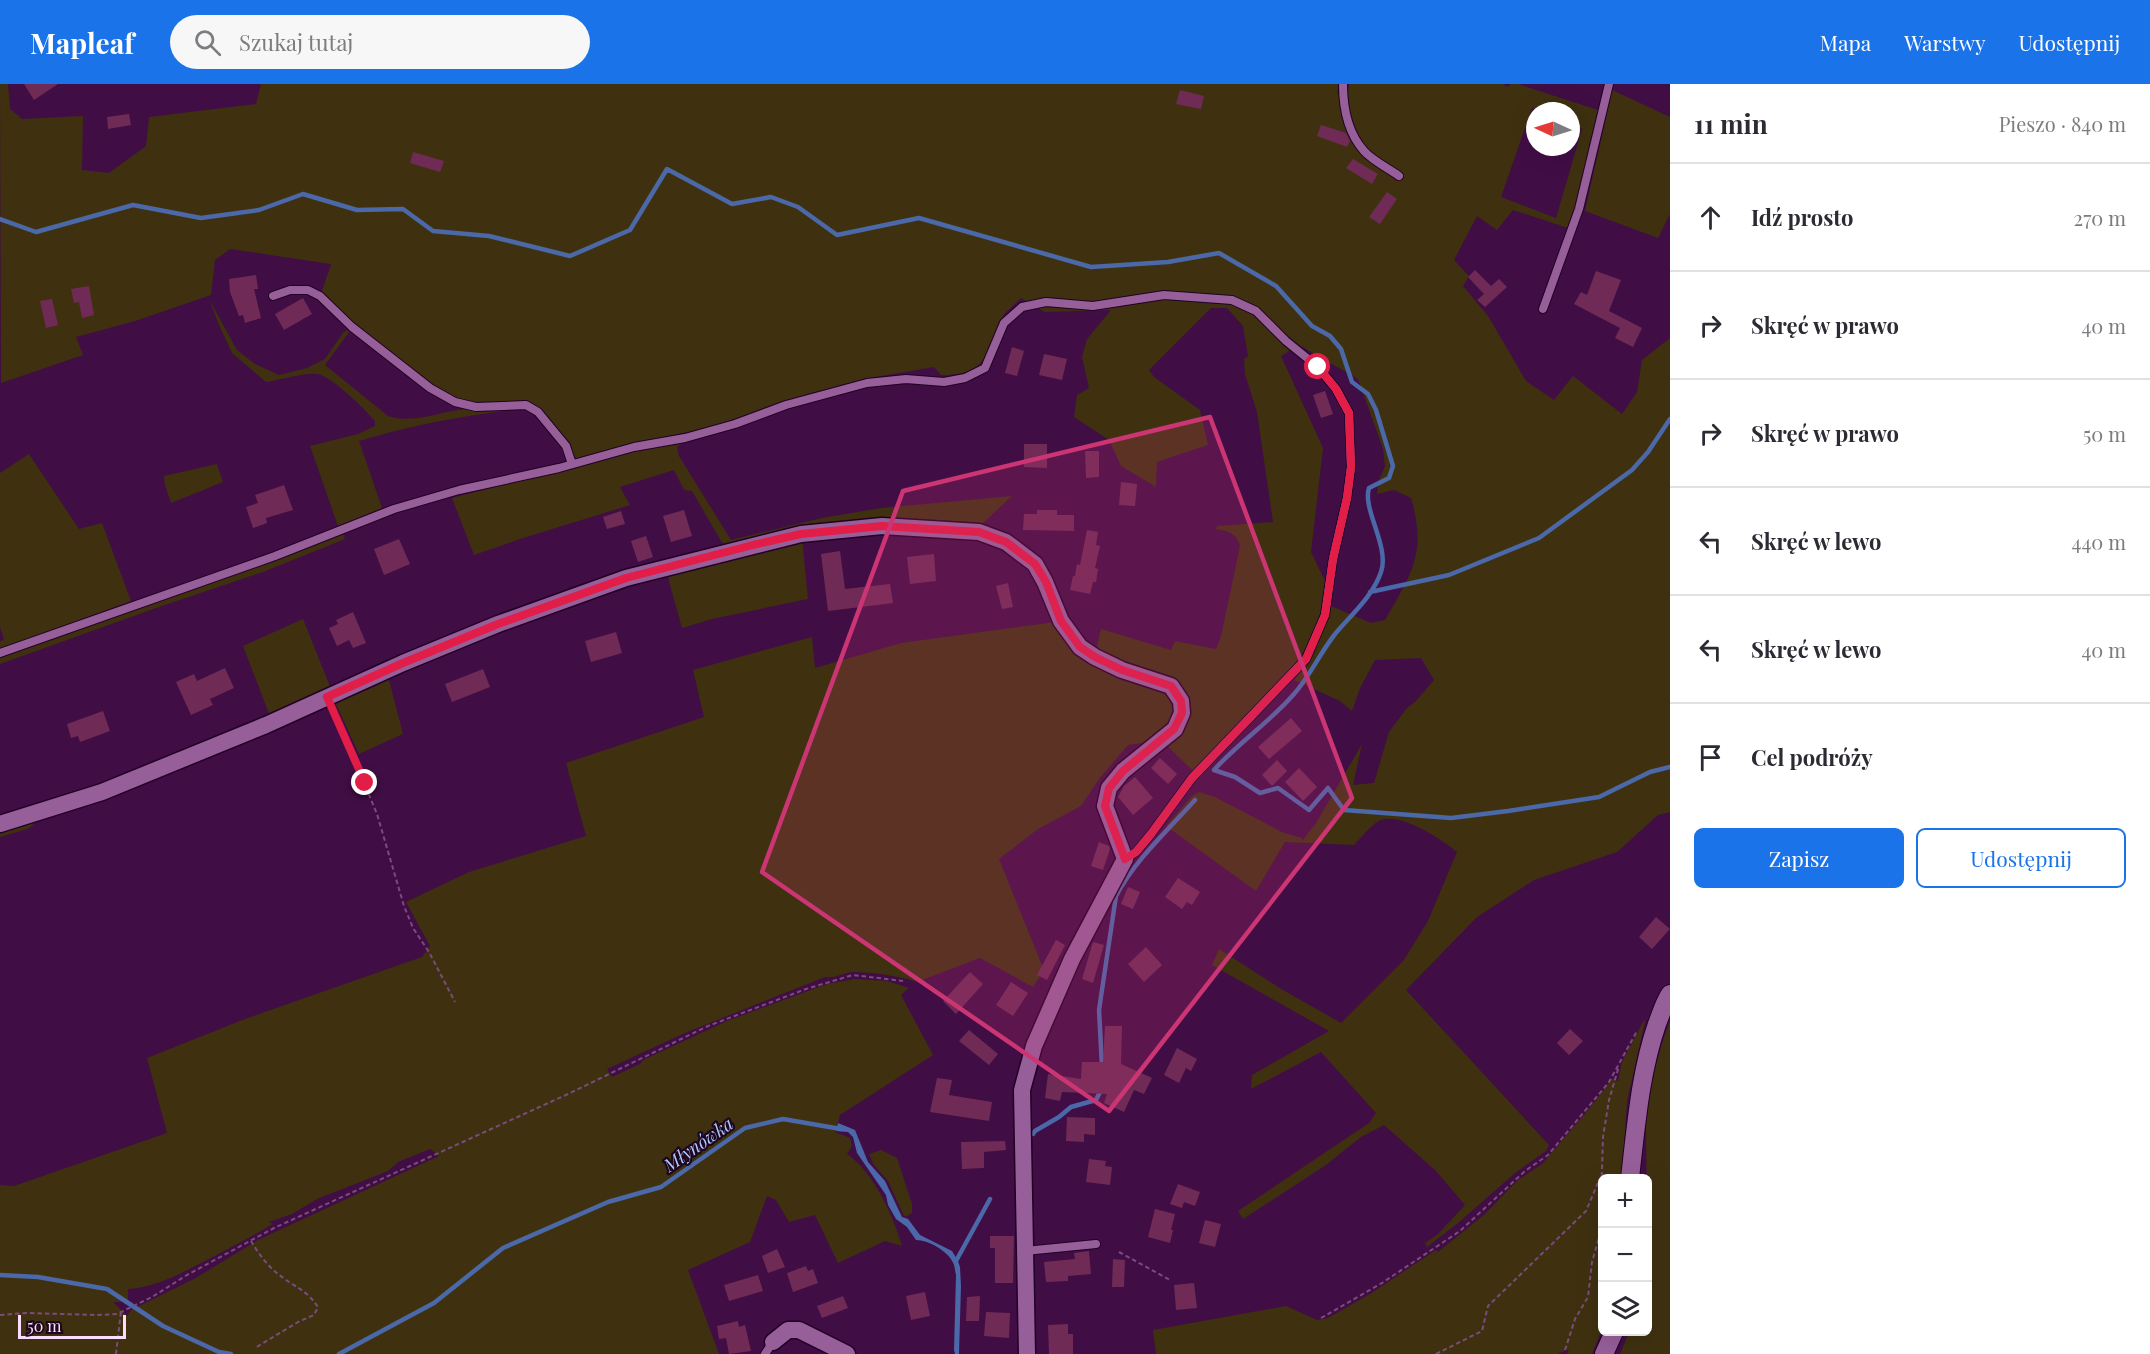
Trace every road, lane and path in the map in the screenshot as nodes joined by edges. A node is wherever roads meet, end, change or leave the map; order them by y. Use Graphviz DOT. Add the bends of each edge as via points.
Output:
graph roads {
  1 [pos="1343,84"];
  2 [pos="1609,84"];
  3 [pos="1399,176"];
  4 [pos="273,296"];
  5 [pos="1543,309"];
  6 [pos="572,464"];
  7 [pos="0,652"];
  8 [pos="327,697"];
  9 [pos="0,824"];
  10 [pos="1125,859"];
  11 [pos="903,981"];
  12 [pos="1670,994"];
  13 [pos="455,1002"];
  14 [pos="1637,1031"];
  15 [pos="1621,1061"];
  16 [pos="1602,1174"];
  17 [pos="1631,1174"];
  18 [pos="1598,1184"];
  19 [pos="1600,1228"];
  20 [pos="251,1241"];
  21 [pos="1096,1244"];
  22 [pos="1025,1251"];
  23 [pos="1119,1252"];
  24 [pos="1170,1280"];
  25 [pos="121,1311"];
  26 [pos="0,1315"];
  27 [pos="1321,1318"];
  28 [pos="1612,1336"];
  29 [pos="255,1348"];
  30 [pos="769,1348"];
  31 [pos="1564,1350"];
  32 [pos="116,1354"];
  33 [pos="847,1354"];
  34 [pos="1027,1354"];
  35 [pos="1436,1354"];
  36 [pos="1604,1354"];
  1 -- 3 [label="lane" via="1350,128 1364,151"];
  2 -- 5 [label="lane" via="1579,209"];
  4 -- 6 [label="lane" via="290,290 308,290 320,296 352,327 430,388 455,402 476,407 526,405 538,412 566,446"];
  6 -- 7 [label="lane" via="394,509 275,556"];
  6 -- 10 [label="lane" via="685,438 867,383 965,378 985,368 1004,323 1022,307 1046,302 1093,306 1164,295 1232,300 1256,311 1318,367 1349,413 1351,467 1325,615 1306,659 1192,778 1151,834"];
  8 -- 9 [label="street" via="102,792"];
  8 -- 10 [label="street" via="508,620 626,578 753,545 801,534 882,526 979,532 1006,542 1035,564 1061,621 1080,647 1122,670 1171,686 1181,701 1182,713 1174,729 1123,771 1109,788 1105,806"];
  8 -- 13 [label="path" via="377,814 413,928"];
  10 -- 22 [label="street" via="1072,959 1034,1046 1022,1090"];
  11 -- 20 [label="path" via="853,975 806,988 708,1026"];
  12 -- 17 [label="street" via="1649,1050"];
  14 -- 15 [label="path"];
  15 -- 16 [label="path" via="1609,1100"];
  15 -- 27 [label="path" via="1609,1082 1548,1155 1460,1231"];
  18 -- 35 [label="path" via="1586,1210 1488,1306 1482,1330"];
  19 -- 31 [label="path" via="1588,1297"];
  20 -- 25 [label="path"];
  20 -- 29 [label="path" via="278,1274 310,1295 318,1307 314,1315"];
  21 -- 22 [label="lane"];
  22 -- 34 [label="street"];
  23 -- 24 [label="path"];
  25 -- 26 [label="path" via="98,1315"];
  25 -- 32 [label="path"];
  28 -- 36 [label="street"];
  30 -- 33 [label="street" via="788,1330 799,1330"];
}
